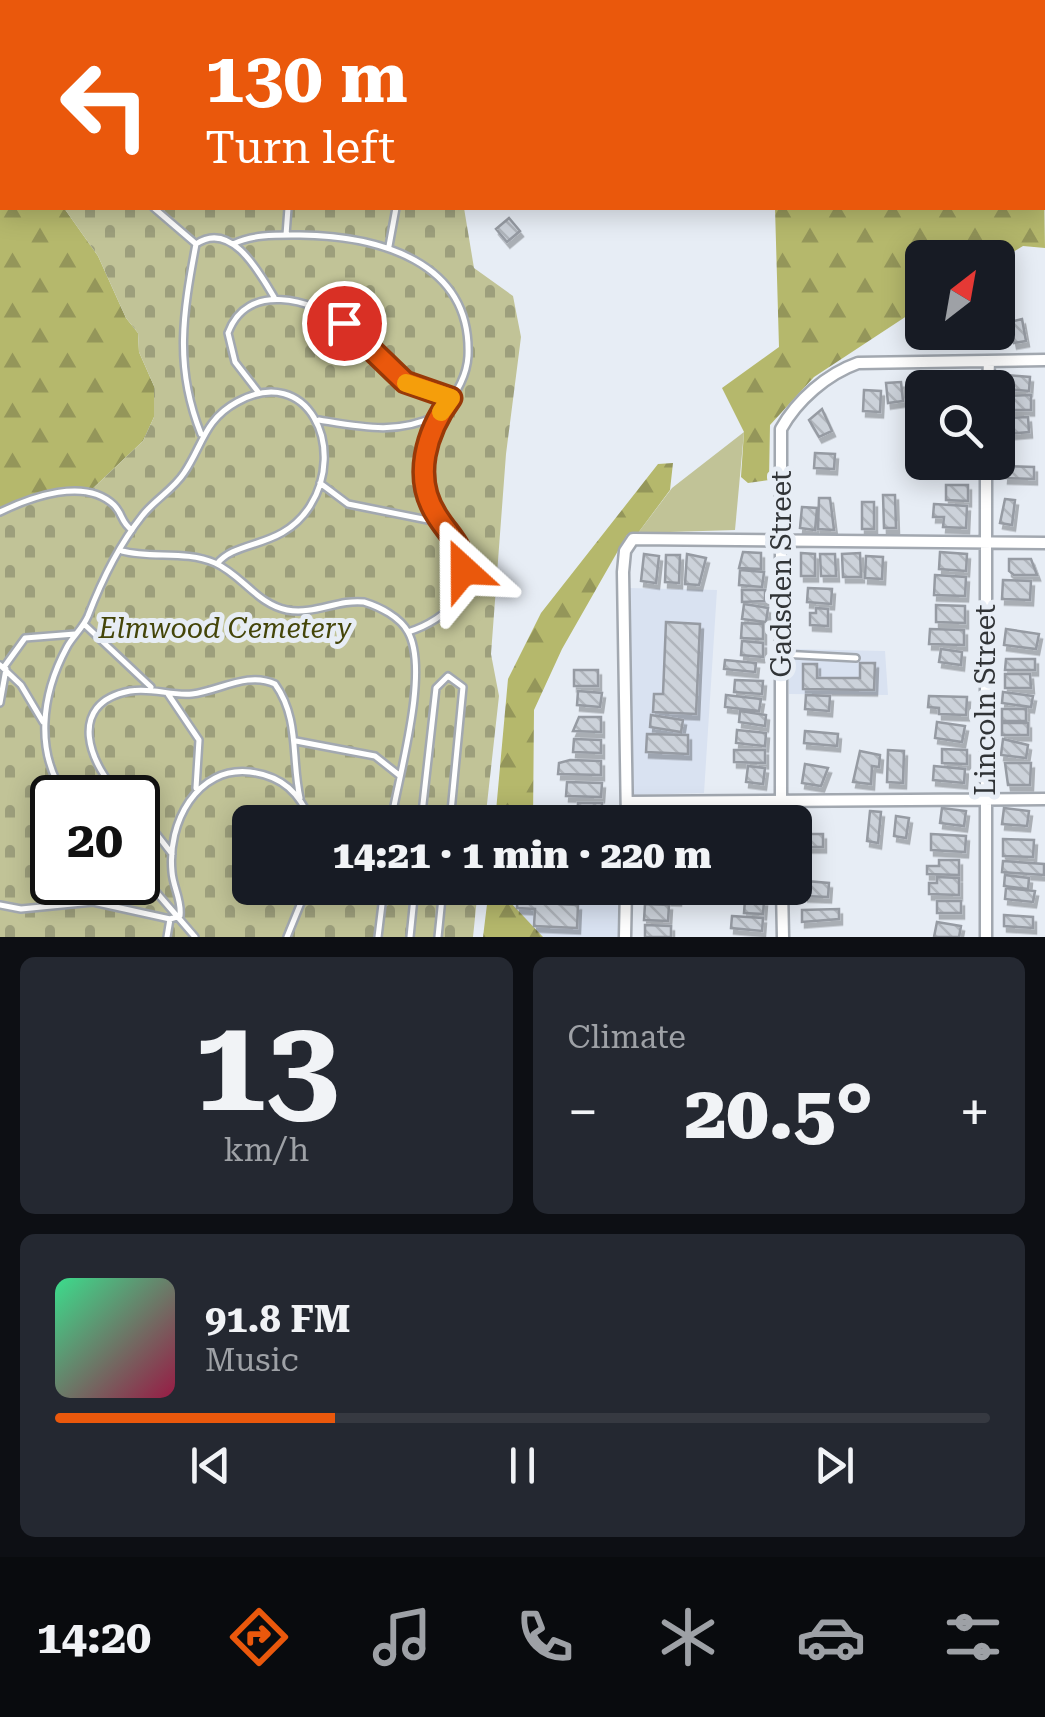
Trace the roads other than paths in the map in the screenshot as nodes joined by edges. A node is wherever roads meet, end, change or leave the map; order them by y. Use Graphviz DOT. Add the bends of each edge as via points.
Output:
graph roads {
  1 [pos="156,210"];
  2 [pos="288,210"];
  3 [pos="396,210"];
  4 [pos="286,236"];
  5 [pos="196,244"];
  6 [pos="233,244"];
  7 [pos="389,246"];
  8 [pos="274,298"];
  9 [pos="989,360"];
  10 [pos="1045,360"];
  11 [pos="989,370"];
  12 [pos="259,393"];
  13 [pos="451,398"];
  14 [pos="440,414"];
  15 [pos="319,420"];
  16 [pos="201,434"];
  17 [pos="986,480"];
  18 [pos="320,483"];
  19 [pos="0,512"];
  20 [pos="441,522"];
  21 [pos="132,530"];
  22 [pos="782,540"];
  23 [pos="1045,542"];
  24 [pos="984,544"];
  25 [pos="122,551"];
  26 [pos="217,564"];
  27 [pos="84,624"];
  28 [pos="408,632"];
  29 [pos="76,634"];
  30 [pos="782,654"];
  31 [pos="856,658"];
  32 [pos="4,667"];
  33 [pos="152,688"];
  34 [pos="168,694"];
  35 [pos="0,703"];
  36 [pos="44,722"];
  37 [pos="296,741"];
  38 [pos="54,775"];
  39 [pos="105,775"];
  40 [pos="399,775"];
  41 [pos="196,788"];
  42 [pos="985,798"];
  43 [pos="1045,798"];
  44 [pos="781,800"];
  45 [pos="627,802"];
  46 [pos="302,803"];
  47 [pos="394,805"];
  48 [pos="423,805"];
  49 [pos="452,805"];
  50 [pos="781,805"];
  51 [pos="160,838"];
  52 [pos="172,854"];
  53 [pos="160,895"];
  54 [pos="0,905"];
  55 [pos="300,905"];
  56 [pos="382,905"];
  57 [pos="413,905"];
  58 [pos="441,905"];
  59 [pos="626,905"];
  60 [pos="782,905"];
  61 [pos="180,916"];
  62 [pos="170,920"];
  63 [pos="167,937"];
  64 [pos="195,937"];
  65 [pos="287,937"];
  66 [pos="378,937"];
  67 [pos="410,937"];
  68 [pos="438,937"];
  69 [pos="626,937"];
  70 [pos="783,937"];
  71 [pos="986,937"];
  1 -- 5 [label="lane"];
  2 -- 4 [label="lane"];
  3 -- 7 [label="lane"];
  4 -- 6 [label="lane"];
  4 -- 7 [label="lane"];
  5 -- 6 [label="lane" via="215,238"];
  5 -- 16 [label="lane" via="181,317 188,398"];
  6 -- 8 [label="lane"];
  7 -- 13 [label="lane" via="440,276 463,313 467,367"];
  8 -- 12 [label="lane" via="240,312 228,333 235,362"];
  8 -- 13 [label="lane" via="344,323 405,382"];
  9 -- 10 [label="street"];
  9 -- 11 [label="street"];
  9 -- 22 [label="street, Gadsden Street" via="858,363 816,388 782,429"];
  12 -- 15 [label="lane" via="296,400"];
  12 -- 16 [label="lane" via="225,409"];
  13 -- 14 [label="lane"];
  14 -- 15 [label="lane" via="387,430"];
  14 -- 20 [label="lane" via="424,468"];
  15 -- 18 [label="lane" via="326,450"];
  16 -- 21 [label="lane" via="183,475"];
  17 -- 24 [label="street, Lincoln Street"];
  18 -- 20 [label="lane" via="348,504"];
  18 -- 26 [label="lane" via="292,526"];
  19 -- 21 [label="lane" via="44,495 88,493 112,503"];
  20 -- 28 [label="lane" via="464,556 461,592 442,620"];
  21 -- 25 [label="lane"];
  22 -- 24 [label="street"];
  22 -- 30 [label="street, Gadsden Street"];
  22 -- 45 [label="street" via="633,539 625,551"];
  23 -- 24 [label="street"];
  24 -- 42 [label="street, Lincoln Street"];
  25 -- 26 [label="lane"];
  25 -- 27 [label="lane"];
  26 -- 28 [label="lane" via="273,606 323,610 364,602"];
  27 -- 29 [label="lane"];
  27 -- 33 [label="lane"];
  28 -- 40 [label="lane" via="415,673"];
  29 -- 32 [label="lane" via="25,638"];
  29 -- 36 [label="lane"];
  30 -- 31 [label="lane"];
  30 -- 44 [label="street, Gadsden Street"];
  32 -- 35 [label="lane"];
  32 -- 36 [label="lane"];
  33 -- 34 [label="lane"];
  33 -- 39 [label="lane" via="110,699 90,726 90,756"];
  34 -- 37 [label="lane" via="270,681 284,698"];
  34 -- 41 [label="lane" via="200,740"];
  36 -- 38 [label="lane"];
  37 -- 40 [label="lane" via="375,756"];
  37 -- 46 [label="lane"];
  40 -- 47 [label="lane"];
  41 -- 46 [label="lane" via="226,772 248,772 280,779"];
  41 -- 52 [label="lane"];
  42 -- 43 [label="street"];
  42 -- 44 [label="street"];
  42 -- 71 [label="street, Lincoln Street"];
  44 -- 45 [label="street"];
  44 -- 50 [label="street, Gadsden Street"];
  48 -- 49 [label="lane" via="436,688 448,676 463,687"];
  51 -- 52 [label="lane"];
  52 -- 61 [label="lane"];
  53 -- 61 [label="lane"];
  54 -- 62 [label="lane" via="93,902"];
  55 -- 65 [label="lane"];
  56 -- 66 [label="lane"];
  57 -- 67 [label="lane"];
  58 -- 68 [label="lane"];
  59 -- 69 [label="street"];
  60 -- 70 [label="street"];
  61 -- 62 [label="lane"];
  61 -- 64 [label="lane"];
  62 -- 63 [label="lane"];
}
